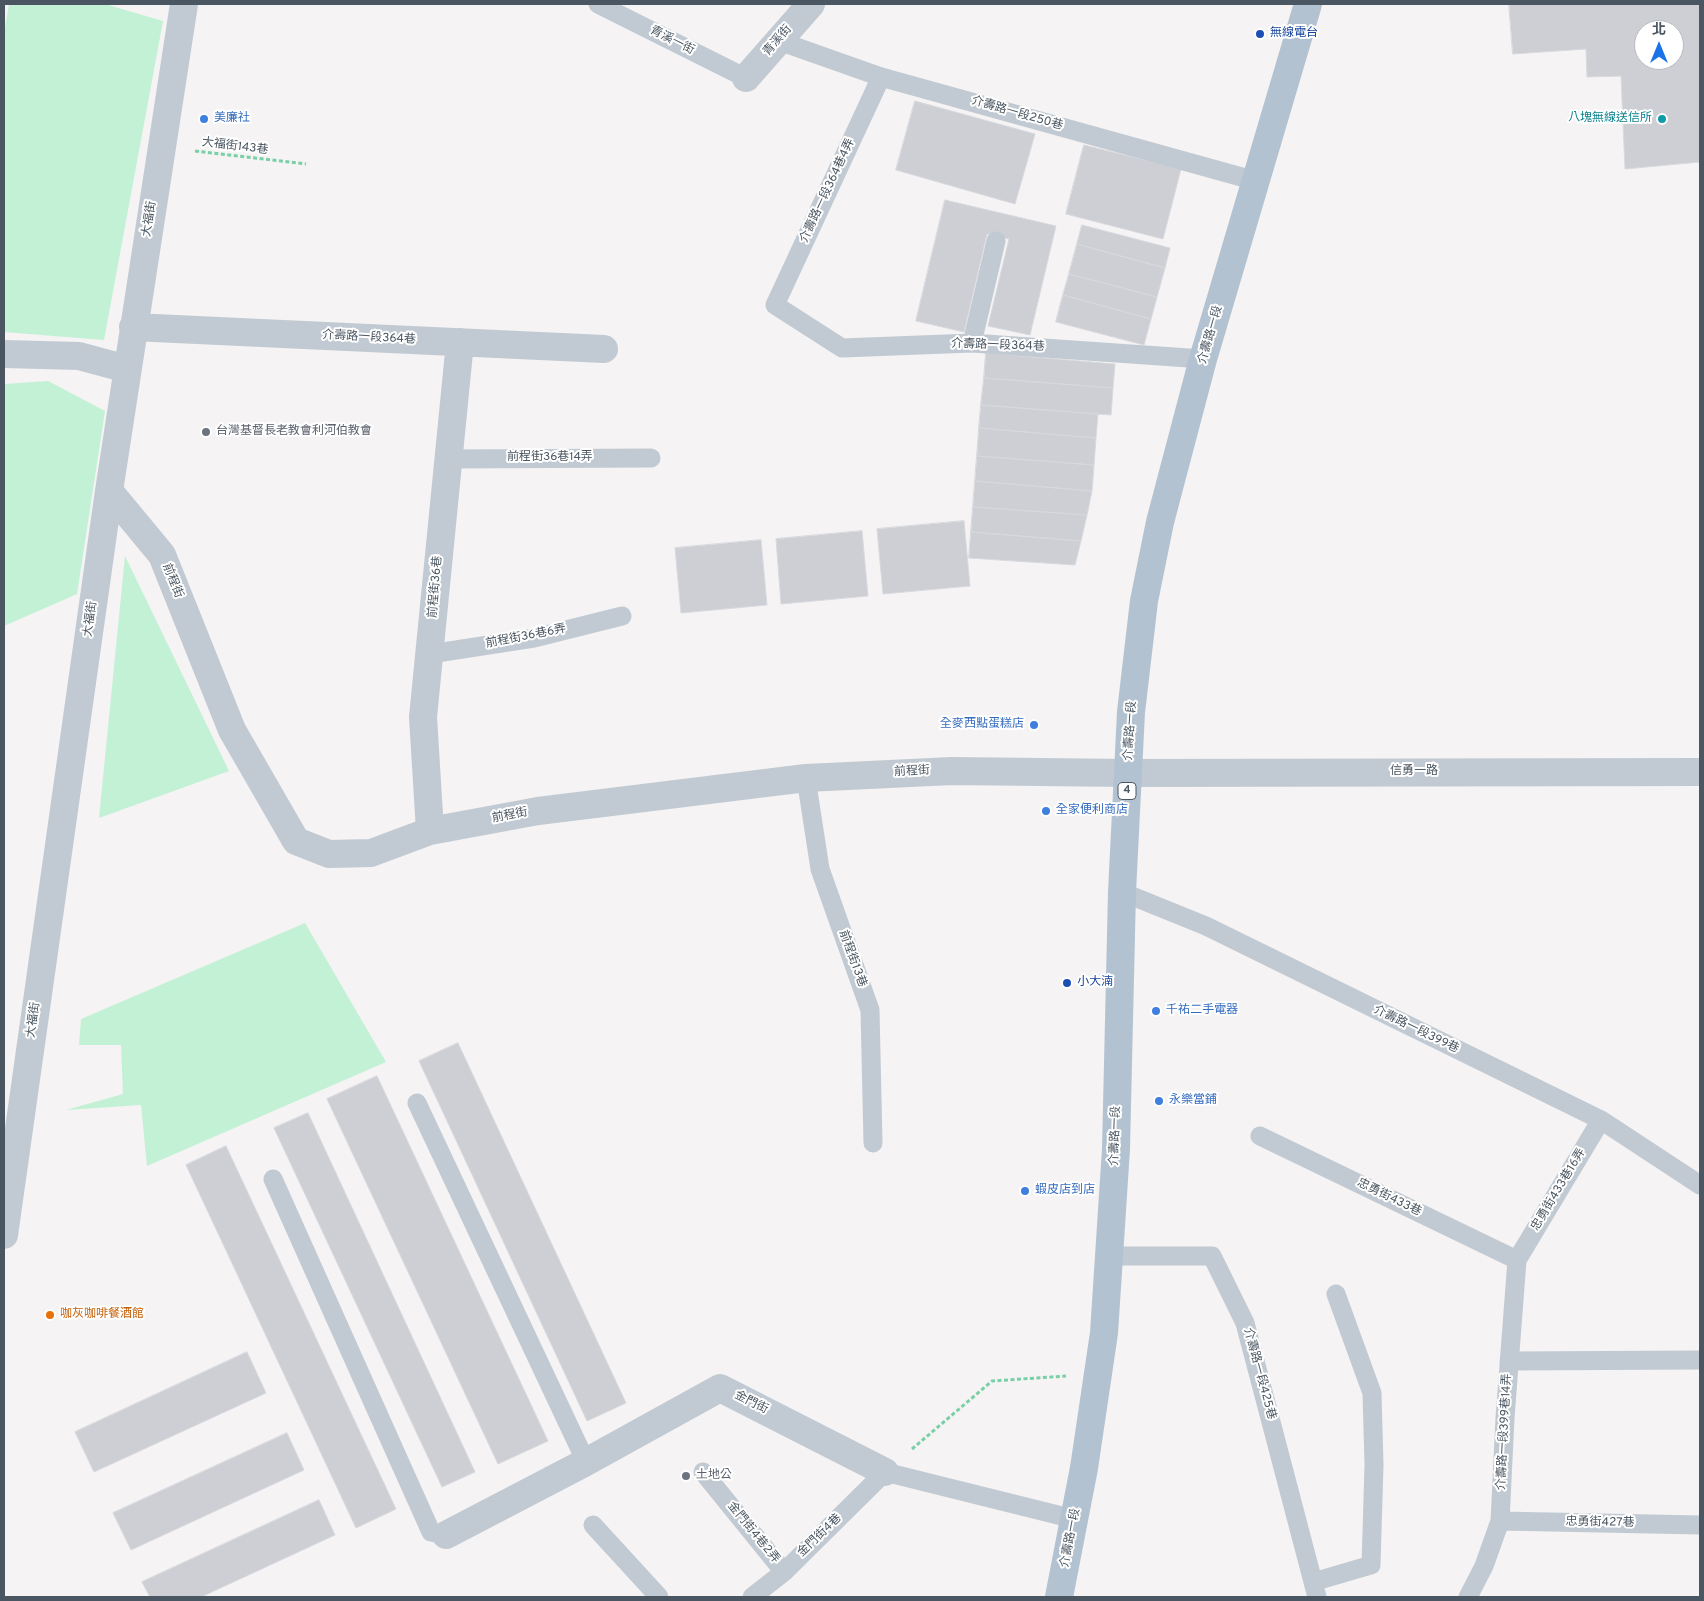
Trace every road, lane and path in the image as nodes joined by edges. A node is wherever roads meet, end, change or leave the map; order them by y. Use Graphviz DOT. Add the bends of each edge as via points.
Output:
graph roads {
  1 [pos="184,4"];
  2 [pos="598,4"];
  3 [pos="811,4"];
  4 [pos="1308,4"];
  5 [pos="779,41"];
  6 [pos="881,76"];
  7 [pos="746,78"];
  8 [pos="162,146"];
  9 [pos="306,164"];
  10 [pos="1256,181"];
  11 [pos="996,241"];
  12 [pos="775,305"];
  13 [pos="133,327"];
  14 [pos="460,342"];
  15 [pos="972,343"];
  16 [pos="604,349"];
  17 [pos="4,354"];
  18 [pos="1203,359"];
  19 [pos="127,369"];
  20 [pos="651,458"];
  21 [pos="448,459"];
  22 [pos="109,491"];
  23 [pos="622,616"];
  24 [pos="430,654"];
  25 [pos="1700,772"];
  26 [pos="1128,773"];
  27 [pos="806,778"];
  28 [pos="430,831"];
  29 [pos="1122,892"];
  30 [pos="417,1103"];
  31 [pos="1601,1120"];
  32 [pos="1260,1136"];
  33 [pos="873,1143"];
  34 [pos="273,1179"];
  35 [pos="1700,1185"];
  36 [pos="4,1235"];
  37 [pos="1110,1256"];
  38 [pos="1517,1260"];
  39 [pos="1336,1294"];
  40 [pos="1700,1360"];
  41 [pos="1509,1361"];
  42 [pos="1098,1373"];
  43 [pos="586,1462"];
  44 [pos="703,1472"];
  45 [pos="886,1472"];
  46 [pos="1074,1519"];
  47 [pos="1500,1521"];
  48 [pos="593,1524"];
  49 [pos="1700,1525"];
  50 [pos="446,1535"];
  51 [pos="784,1572"];
  52 [pos="1315,1589"];
  53 [pos="658,1597"];
  54 [pos="752,1597"];
  55 [pos="1059,1597"];
  56 [pos="1468,1597"];
  1 -- 8 [label="street, 大福街"];
  2 -- 7 [label="lane, 青溪一街"];
  3 -- 5 [label="street, 青溪街"];
  4 -- 10 [label="main road, 介壽路一段 / 4"];
  5 -- 6 [label="lane, 介壽路一段250巷"];
  5 -- 7 [label="street, 青溪街"];
  6 -- 10 [label="lane, 介壽路一段250巷"];
  6 -- 12 [label="lane, 介壽路一段364巷4弄"];
  8 -- 9 [label="path, 大福街143巷"];
  8 -- 13 [label="street, 大福街"];
  10 -- 18 [label="main road, 介壽路一段 / 4"];
  11 -- 15 [label="lane"];
  12 -- 15 [label="lane, 介壽路一段364巷" via="842,348"];
  13 -- 14 [label="street, 介壽路一段364巷"];
  13 -- 19 [label="street, 大福街"];
  14 -- 16 [label="street, 介壽路一段364巷"];
  14 -- 21 [label="street, 前程街36巷"];
  15 -- 18 [label="lane, 介壽路一段364巷"];
  17 -- 19 [label="street" via="79,356"];
  18 -- 26 [label="main road, 介壽路一段 / 4" via="1160,522 1144,601 1131,712"];
  19 -- 22 [label="street, 大福街"];
  20 -- 21 [label="lane, 前程街36巷14弄"];
  21 -- 24 [label="street, 前程街36巷"];
  22 -- 28 [label="street, 前程街" via="162,555 232,730 296,840 329,854 371,854"];
  22 -- 36 [label="street, 大福街"];
  23 -- 24 [label="lane, 前程街36巷6弄" via="534,638"];
  24 -- 28 [label="street, 前程街36巷" via="423,717"];
  25 -- 26 [label="street, 信勇一路"];
  26 -- 27 [label="street, 前程街" via="952,770"];
  26 -- 29 [label="main road, 介壽路一段 / 4"];
  27 -- 28 [label="street, 前程街" via="538,811"];
  27 -- 33 [label="lane, 前程街13巷" via="820,869 870,1010"];
  29 -- 31 [label="lane, 介壽路一段399巷" via="1206,926"];
  29 -- 37 [label="main road, 介壽路一段 / 4"];
  30 -- 43 [label="lane"];
  31 -- 35 [label="lane, 介壽路一段399巷"];
  31 -- 38 [label="lane, 忠勇街433巷16弄"];
  32 -- 38 [label="lane, 忠勇街433巷"];
  34 -- 50 [label="lane" via="431,1532"];
  37 -- 42 [label="main road, 介壽路一段 / 4"];
  37 -- 52 [label="lane, 介壽路一段425巷" via="1212,1256 1245,1323"];
  38 -- 41 [label="lane, 介壽路一段399巷14弄"];
  39 -- 52 [label="lane" via="1372,1393 1371,1564"];
  40 -- 41 [label="lane"];
  41 -- 47 [label="lane, 介壽路一段399巷14弄"];
  42 -- 45 [label="path" via="992,1381"];
  42 -- 46 [label="main road, 介壽路一段 / 4"];
  43 -- 45 [label="street, 金門街" via="720,1388"];
  43 -- 50 [label="street, 金門街"];
  44 -- 51 [label="lane, 金門街4巷2弄"];
  45 -- 46 [label="lane, 金門街"];
  45 -- 51 [label="lane, 金門街4巷"];
  46 -- 55 [label="main road, 介壽路一段 / 4"];
  47 -- 49 [label="lane, 忠勇街427巷"];
  47 -- 56 [label="lane, 介壽路一段399巷14弄" via="1484,1566"];
  48 -- 53 [label="lane"];
  51 -- 54 [label="lane, 金門街4巷"];
}
